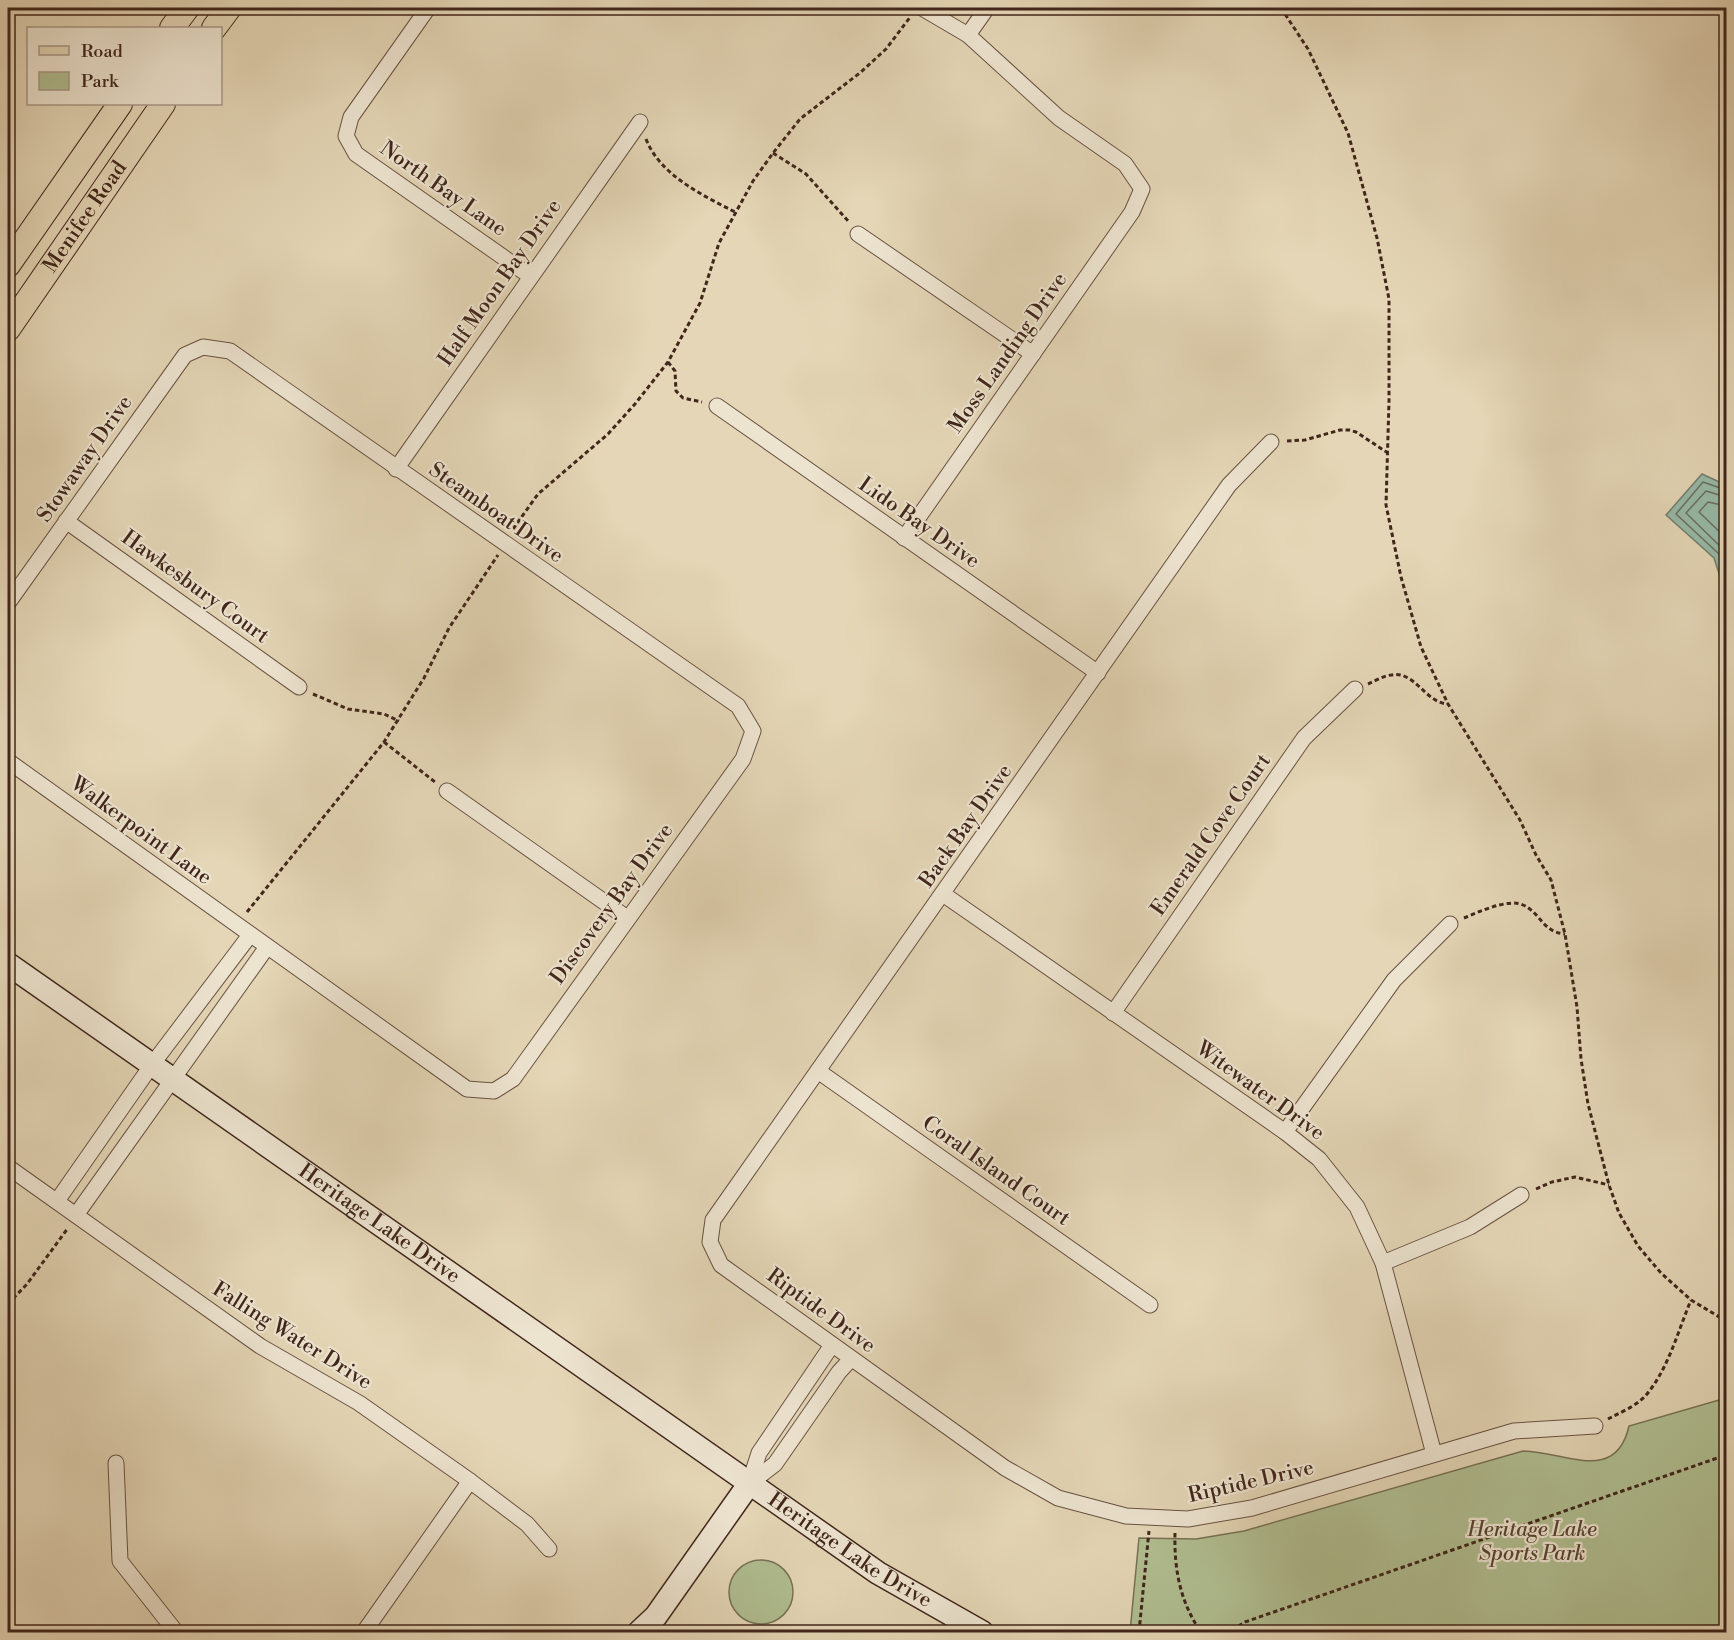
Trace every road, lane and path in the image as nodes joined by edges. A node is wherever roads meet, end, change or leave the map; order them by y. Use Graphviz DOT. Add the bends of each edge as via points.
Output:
graph roads {
  1 [pos="187,8"];
  2 [pos="229,8"];
  3 [pos="428,8"];
  4 [pos="987,8"];
  5 [pos="1281,8"];
  6 [pos="917,11"];
  7 [pos="173,27"];
  8 [pos="215,27"];
  9 [pos="968,34"];
  10 [pos="119,105"];
  11 [pos="161,105"];
  12 [pos="640,122"];
  13 [pos="773,153"];
  14 [pos="735,212"];
  15 [pos="858,234"];
  16 [pos="8,265"];
  17 [pos="530,276"];
  18 [pos="8,329"];
  19 [pos="203,347"];
  20 [pos="1033,354"];
  21 [pos="668,362"];
  22 [pos="717,406"];
  23 [pos="1271,442"];
  24 [pos="1388,453"];
  25 [pos="396,468"];
  26 [pos="66,521"];
  27 [pos="904,538"];
  28 [pos="504,544"];
  29 [pos="8,603"];
  30 [pos="1098,673"];
  31 [pos="299,687"];
  32 [pos="1355,690"];
  33 [pos="1448,704"];
  34 [pos="399,721"];
  35 [pos="753,731"];
  36 [pos="384,742"];
  37 [pos="8,761"];
  38 [pos="447,791"];
  39 [pos="944,894"];
  40 [pos="627,918"];
  41 [pos="1450,924"];
  42 [pos="238,926"];
  43 [pos="1565,934"];
  44 [pos="250,935"];
  45 [pos="267,947"];
  46 [pos="8,964"];
  47 [pos="1113,1012"];
  48 [pos="151,1066"];
  49 [pos="818,1071"];
  50 [pos="172,1080"];
  51 [pos="494,1091"];
  52 [pos="1285,1132"];
  53 [pos="8,1167"];
  54 [pos="1609,1185"];
  55 [pos="1521,1195"];
  56 [pos="57,1201"];
  57 [pos="76,1215"];
  58 [pos="710,1242"];
  59 [pos="1383,1263"];
  60 [pos="1691,1300"];
  61 [pos="8,1304"];
  62 [pos="1150,1305"];
  63 [pos="1726,1321"];
  64 [pos="832,1345"];
  65 [pos="851,1359"];
  66 [pos="1595,1426"];
  67 [pos="1434,1454"];
  68 [pos="1726,1455"];
  69 [pos="116,1463"];
  70 [pos="470,1481"];
  71 [pos="749,1484"];
  72 [pos="1150,1517"];
  73 [pos="1176,1519"];
  74 [pos="549,1549"];
  75 [pos="176,1632"];
  76 [pos="364,1632"];
  77 [pos="639,1632"];
  78 [pos="982,1632"];
  79 [pos="1139,1632"];
  80 [pos="1201,1632"];
  81 [pos="1234,1632"];
  1 -- 7 [label="main road"];
  2 -- 8 [label="main road"];
  3 -- 17 [label="street, North Bay Lane" via="351,117 346,135 356,154"];
  4 -- 9 [label="street"];
  5 -- 24 [label="path" via="1308,49 1348,133 1377,238 1389,299"];
  6 -- 9 [label="street"];
  6 -- 13 [label="path" via="886,49 800,119"];
  9 -- 20 [label="street, Moss Landing Drive" via="1059,118 1125,164 1142,189 1132,212"];
  10 -- 16 [label="main road, Menifee Road"];
  11 -- 18 [label="main road, Menifee Road"];
  12 -- 14 [label="path" via="651,152 680,180"];
  12 -- 17 [label="street, Half Moon Bay Drive"];
  13 -- 14 [label="path"];
  13 -- 15 [label="path" via="806,174"];
  14 -- 21 [label="path" via="719,243 700,303"];
  15 -- 20 [label="street"];
  17 -- 25 [label="street, Half Moon Bay Drive"];
  19 -- 25 [label="street, Steamboat Drive" via="230,351"];
  19 -- 26 [label="street, Stowaway Drive" via="185,355"];
  20 -- 27 [label="street, Moss Landing Drive"];
  21 -- 22 [label="path" via="675,371 676,391 683,398"];
  21 -- 28 [label="path" via="608,434 538,494"];
  22 -- 27 [label="street, Lido Bay Drive"];
  23 -- 24 [label="path" via="1305,440 1349,430"];
  23 -- 30 [label="street, Back Bay Drive" via="1229,485"];
  24 -- 33 [label="path" via="1386,505 1401,577 1421,647"];
  25 -- 28 [label="street, Steamboat Drive"];
  26 -- 29 [label="street, Stowaway Drive"];
  26 -- 31 [label="street, Hawkesbury Court"];
  27 -- 30 [label="street, Lido Bay Drive"];
  28 -- 34 [label="path" via="449,628"];
  28 -- 35 [label="street, Steamboat Drive" via="738,706"];
  30 -- 39 [label="street, Back Bay Drive"];
  31 -- 34 [label="path" via="348,709 384,714"];
  32 -- 33 [label="path" via="1395,674 1413,681 1432,700"];
  32 -- 47 [label="street, Emerald Cove Court" via="1304,738"];
  33 -- 43 [label="path" via="1520,820 1551,880"];
  34 -- 36 [label="path"];
  35 -- 40 [label="street, Discovery Bay Drive" via="743,759"];
  36 -- 38 [label="path"];
  36 -- 42 [label="path"];
  37 -- 42 [label="street, Walkerpoint Lane"];
  38 -- 40 [label="street"];
  39 -- 47 [label="street, Witewater Drive"];
  39 -- 49 [label="street, Back Bay Drive"];
  40 -- 51 [label="street, Discovery Bay Drive" via="513,1079"];
  41 -- 43 [label="path" via="1512,903 1523,904 1555,933"];
  41 -- 52 [label="street" via="1394,980"];
  42 -- 44 [label="street, Walkerpoint Lane"];
  43 -- 54 [label="path" via="1588,1104"];
  44 -- 45 [label="street, Walkerpoint Lane"];
  44 -- 48 [label="street"];
  45 -- 50 [label="street"];
  45 -- 51 [label="street, Walkerpoint Lane" via="467,1089"];
  46 -- 48 [label="street, Heritage Lake Drive"];
  47 -- 52 [label="street, Witewater Drive"];
  48 -- 50 [label="street, Heritage Lake Drive"];
  48 -- 56 [label="street"];
  49 -- 58 [label="street, Back Bay Drive" via="713,1220"];
  49 -- 62 [label="street, Coral Island Court"];
  50 -- 57 [label="street"];
  50 -- 71 [label="street, Heritage Lake Drive"];
  52 -- 59 [label="street, Witewater Drive" via="1319,1159 1357,1207"];
  53 -- 56 [label="street, Falling Water Drive"];
  54 -- 55 [label="path" via="1575,1178 1552,1182"];
  54 -- 60 [label="path" via="1638,1246"];
  55 -- 59 [label="street" via="1470,1227"];
  56 -- 57 [label="street, Falling Water Drive"];
  57 -- 61 [label="path"];
  57 -- 70 [label="street, Falling Water Drive" via="260,1346 359,1403"];
  58 -- 64 [label="street, Riptide Drive" via="721,1265"];
  59 -- 67 [label="street, Witewater Drive"];
  60 -- 63 [label="path"];
  60 -- 66 [label="path" via="1671,1351 1647,1395"];
  64 -- 65 [label="street, Riptide Drive"];
  64 -- 71 [label="street, Heritage Lake Drive" via="759,1453"];
  65 -- 71 [label="street, Heritage Lake Drive" via="775,1464"];
  65 -- 72 [label="street, Riptide Drive" via="1005,1468 1058,1498 1126,1516"];
  66 -- 67 [label="street, Riptide Drive" via="1514,1431"];
  67 -- 73 [label="street, Riptide Drive" via="1252,1508"];
  68 -- 81 [label="path" via="1245,1622"];
  69 -- 75 [label="street" via="120,1561"];
  70 -- 74 [label="street, Falling Water Drive" via="527,1524"];
  70 -- 76 [label="street"];
  71 -- 77 [label="street" via="656,1616"];
  71 -- 78 [label="street, Heritage Lake Drive" via="878,1573"];
  72 -- 73 [label="street, Riptide Drive"];
  72 -- 79 [label="path"];
  73 -- 80 [label="path" via="1174,1558 1178,1582 1186,1607"];
}
